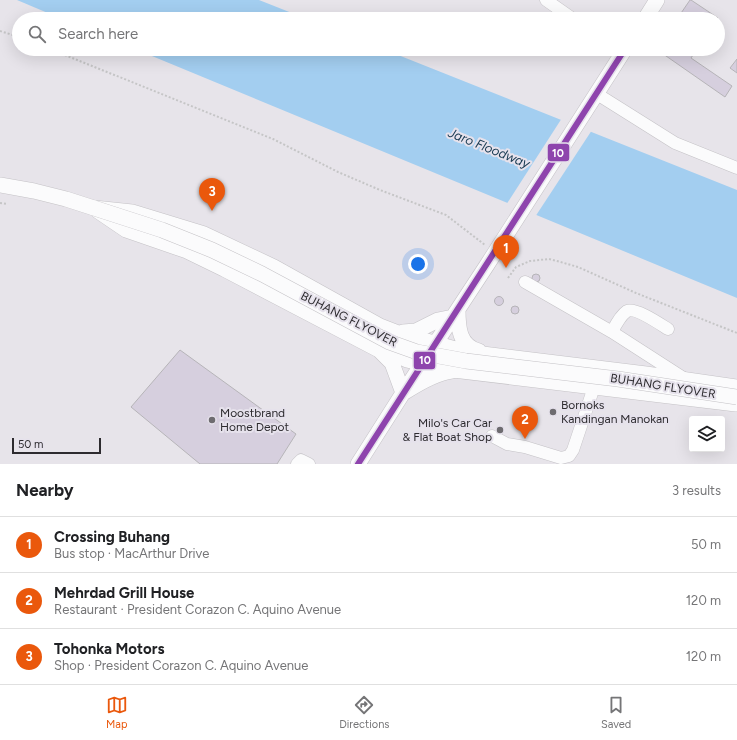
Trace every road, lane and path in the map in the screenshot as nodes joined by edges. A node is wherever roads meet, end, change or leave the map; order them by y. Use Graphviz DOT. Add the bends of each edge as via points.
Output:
graph roads {
  1 [pos="546,0"];
  2 [pos="657,0"];
  3 [pos="563,12"];
  4 [pos="649,12"];
  5 [pos="0,30"];
  6 [pos="12,35"];
  7 [pos="67,56"];
  8 [pos="618,56"];
  9 [pos="595,97"];
  10 [pos="737,168"];
  11 [pos="0,185"];
  12 [pos="0,203"];
  13 [pos="7,204"];
  14 [pos="94,208"];
  15 [pos="495,252"];
  16 [pos="508,278"];
  17 [pos="525,282"];
  18 [pos="455,313"];
  19 [pos="668,329"];
  20 [pos="612,332"];
  21 [pos="398,333"];
  22 [pos="737,333"];
  23 [pos="437,342"];
  24 [pos="377,349"];
  25 [pos="486,354"];
  26 [pos="422,364"];
  27 [pos="460,371"];
  28 [pos="689,381"];
  29 [pos="594,387"];
  30 [pos="737,387"];
  31 [pos="402,393"];
  32 [pos="737,397"];
  33 [pos="737,404"];
  34 [pos="492,436"];
  35 [pos="297,464"];
  36 [pos="309,464"];
  37 [pos="358,464"];
  1 -- 3 [label="street"];
  2 -- 4 [label="main road"];
  5 -- 6 [label="path"];
  7 -- 15 [label="path" via="273,139 338,172 446,216"];
  8 -- 9 [label="main road"];
  9 -- 10 [label="street" via="676,143"];
  9 -- 15 [label="main road"];
  11 -- 14 [label="main road" via="34,191"];
  12 -- 13 [label="path"];
  14 -- 21 [label="main road" via="132,212 204,234 274,267 380,326"];
  14 -- 24 [label="main road" via="126,230 187,251 272,292"];
  14 -- 32 [label="main road, BUHANG FLYOVER, bridge" via="162,230 212,250 389,342 418,352 466,361 618,379"];
  15 -- 18 [label="main road"];
  16 -- 22 [label="path" via="516,267 549,258 578,267"];
  17 -- 20 [label="street"];
  18 -- 21 [label="main road" via="416,331"];
  18 -- 23 [label="main road"];
  18 -- 25 [label="main road" via="458,330 464,341 472,349"];
  19 -- 20 [label="street" via="632,310 626,311"];
  20 -- 28 [label="street"];
  21 -- 23 [label="main road"];
  23 -- 25 [label="main road" via="466,352"];
  23 -- 26 [label="main road"];
  24 -- 26 [label="main road"];
  24 -- 31 [label="main road" via="392,363"];
  25 -- 28 [label="main road"];
  26 -- 27 [label="main road"];
  26 -- 31 [label="main road"];
  27 -- 29 [label="main road"];
  27 -- 31 [label="main road" via="445,372"];
  28 -- 30 [label="main road"];
  29 -- 33 [label="main road"];
  29 -- 34 [label="street" via="573,450 568,456 561,458 507,444"];
  31 -- 37 [label="main road"];
  35 -- 36 [label="street" via="301,460"];
}
